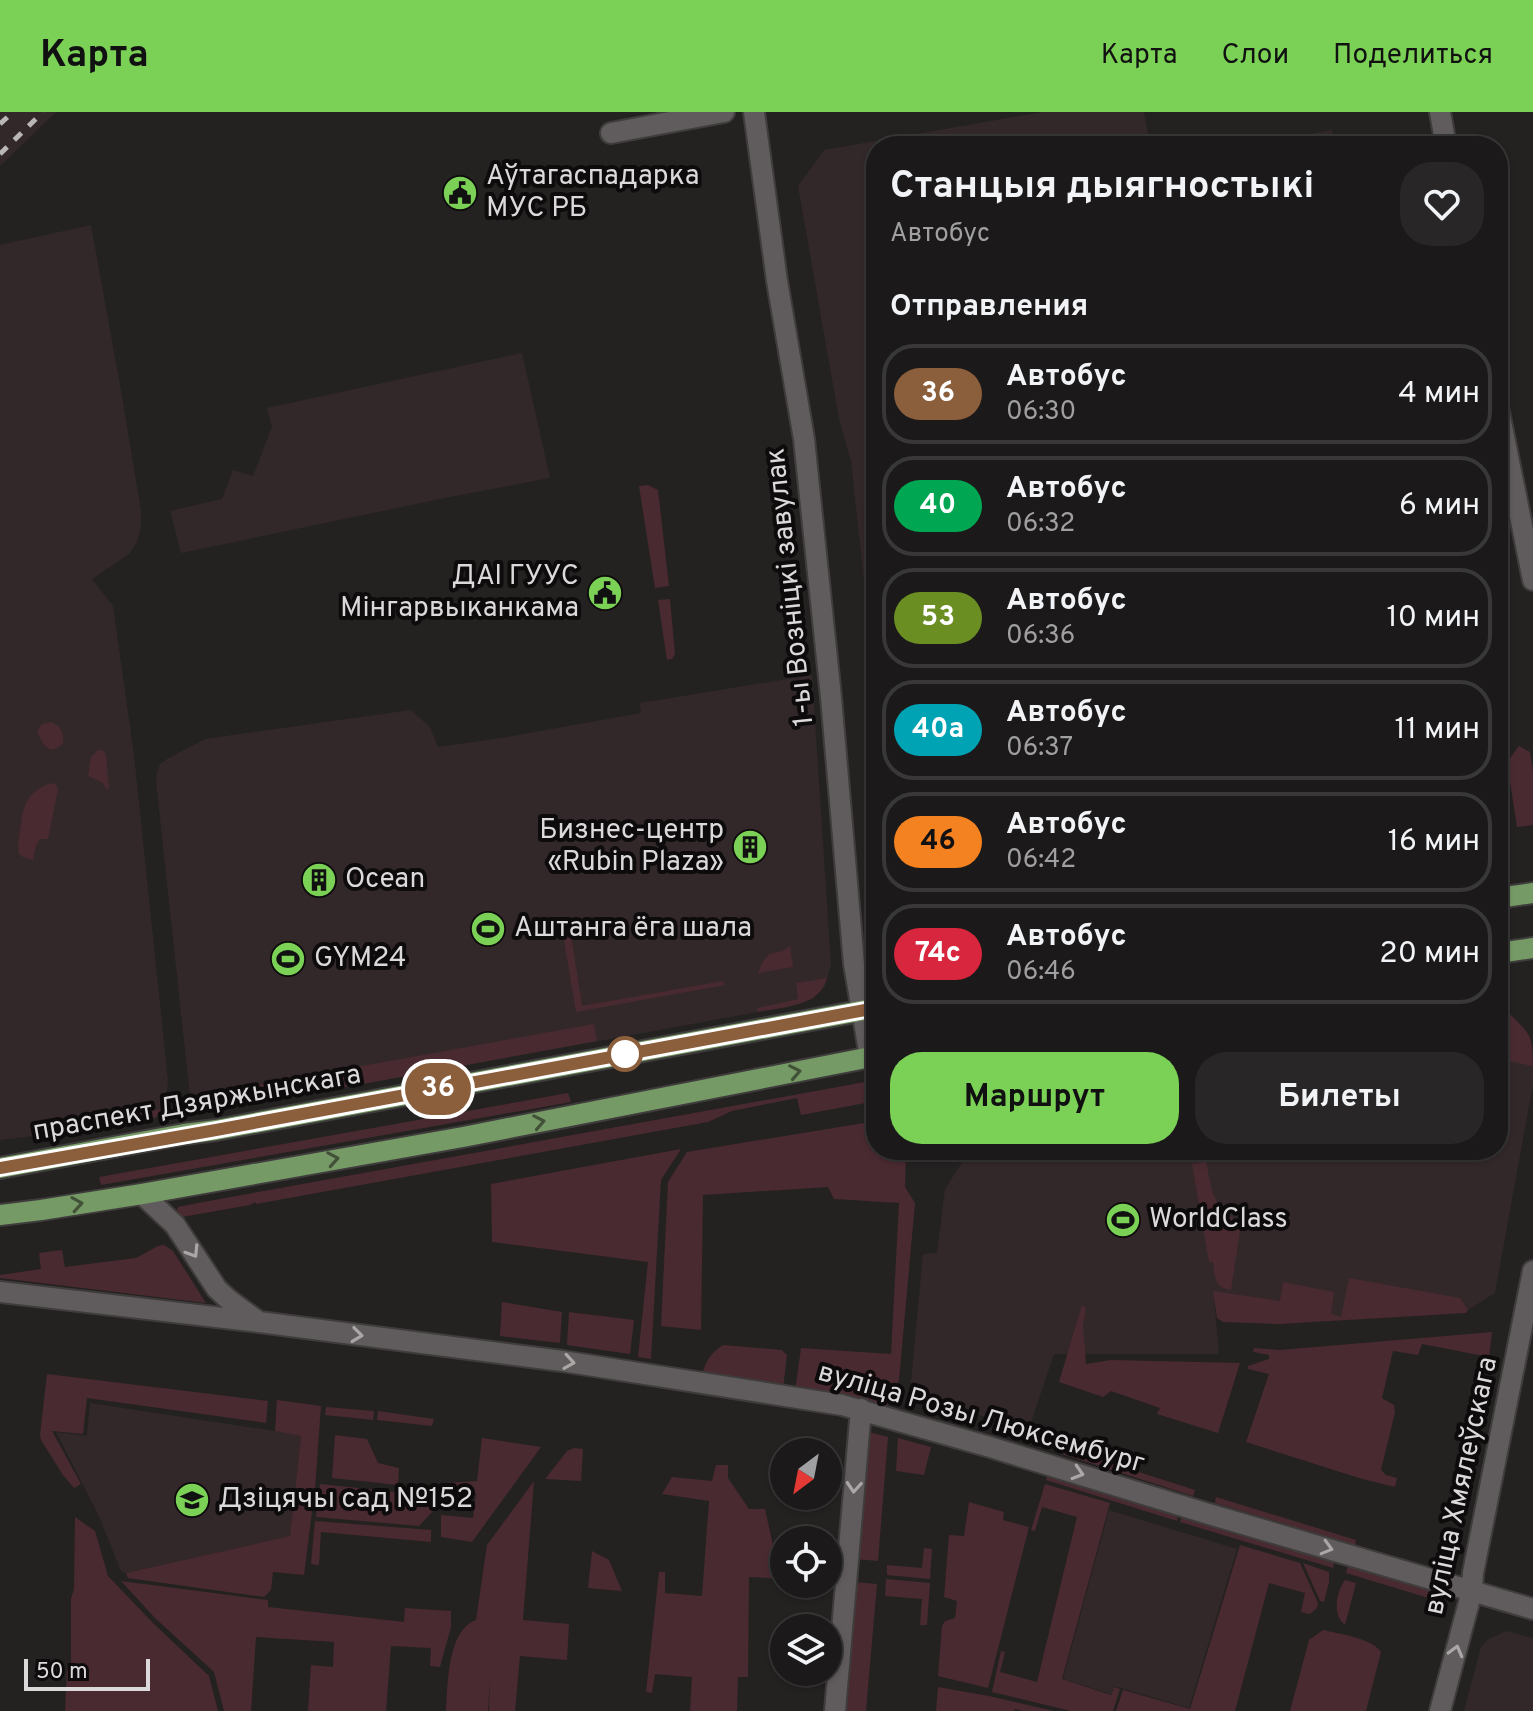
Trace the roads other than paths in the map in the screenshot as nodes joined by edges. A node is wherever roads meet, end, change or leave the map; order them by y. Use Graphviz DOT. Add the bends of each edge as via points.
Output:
graph roads {
  1 [pos="724,112"];
  2 [pos="754,112"];
  3 [pos="1440,112"];
  4 [pos="611,133"];
  5 [pos="1444,136"];
  6 [pos="1508,456"];
  7 [pos="1533,580"];
  8 [pos="1533,893"];
  9 [pos="1508,897"];
  10 [pos="1533,948"];
  11 [pos="1508,952"];
  12 [pos="866,1003"];
  13 [pos="866,1009"];
  14 [pos="866,1057"];
  15 [pos="0,1168"];
  16 [pos="142,1194"];
  17 [pos="0,1215"];
  18 [pos="1533,1271"];
  19 [pos="217,1289"];
  20 [pos="0,1292"];
  21 [pos="202,1315"];
  22 [pos="259,1322"];
  23 [pos="861,1409"];
  24 [pos="1472,1591"];
  25 [pos="1533,1609"];
  26 [pos="835,1711"];
  27 [pos="1440,1711"];
  1 -- 4 [label="street"];
  2 -- 12 [label="street, 1-ы Возніцкі завулак" via="804,439 854,964"];
  3 -- 5 [label="street"];
  6 -- 7 [label="street"];
  8 -- 9 [label="main road"];
  10 -- 11 [label="main road"];
  13 -- 15 [label="main road, праспект Дзяржынскага"];
  16 -- 14 [label="main road, one-way"];
  17 -- 16 [label="main road, one-way"];
  16 -- 19 [label="street, вуліца Розы Люксембург, one-way" via="175,1225"];
  18 -- 24 [label="street, вуліца Хмялеўскага"];
  19 -- 21 [label="street" via="214,1309"];
  19 -- 22 [label="street, вуліца Розы Люксембург"];
  20 -- 21 [label="street, вуліца Розы Люксембург"];
  21 -- 22 [label="street, вуліца Розы Люксембург"];
  22 -- 23 [label="street, вуліца Розы Люксембург, one-way" via="556,1360"];
  23 -- 24 [label="street, вуліца Розы Люксембург, one-way"];
  23 -- 26 [label="street, one-way"];
  24 -- 25 [label="street, вуліца Розы Люксембург"];
  27 -- 24 [label="street, вуліца Хмялеўскага, one-way"];
}
